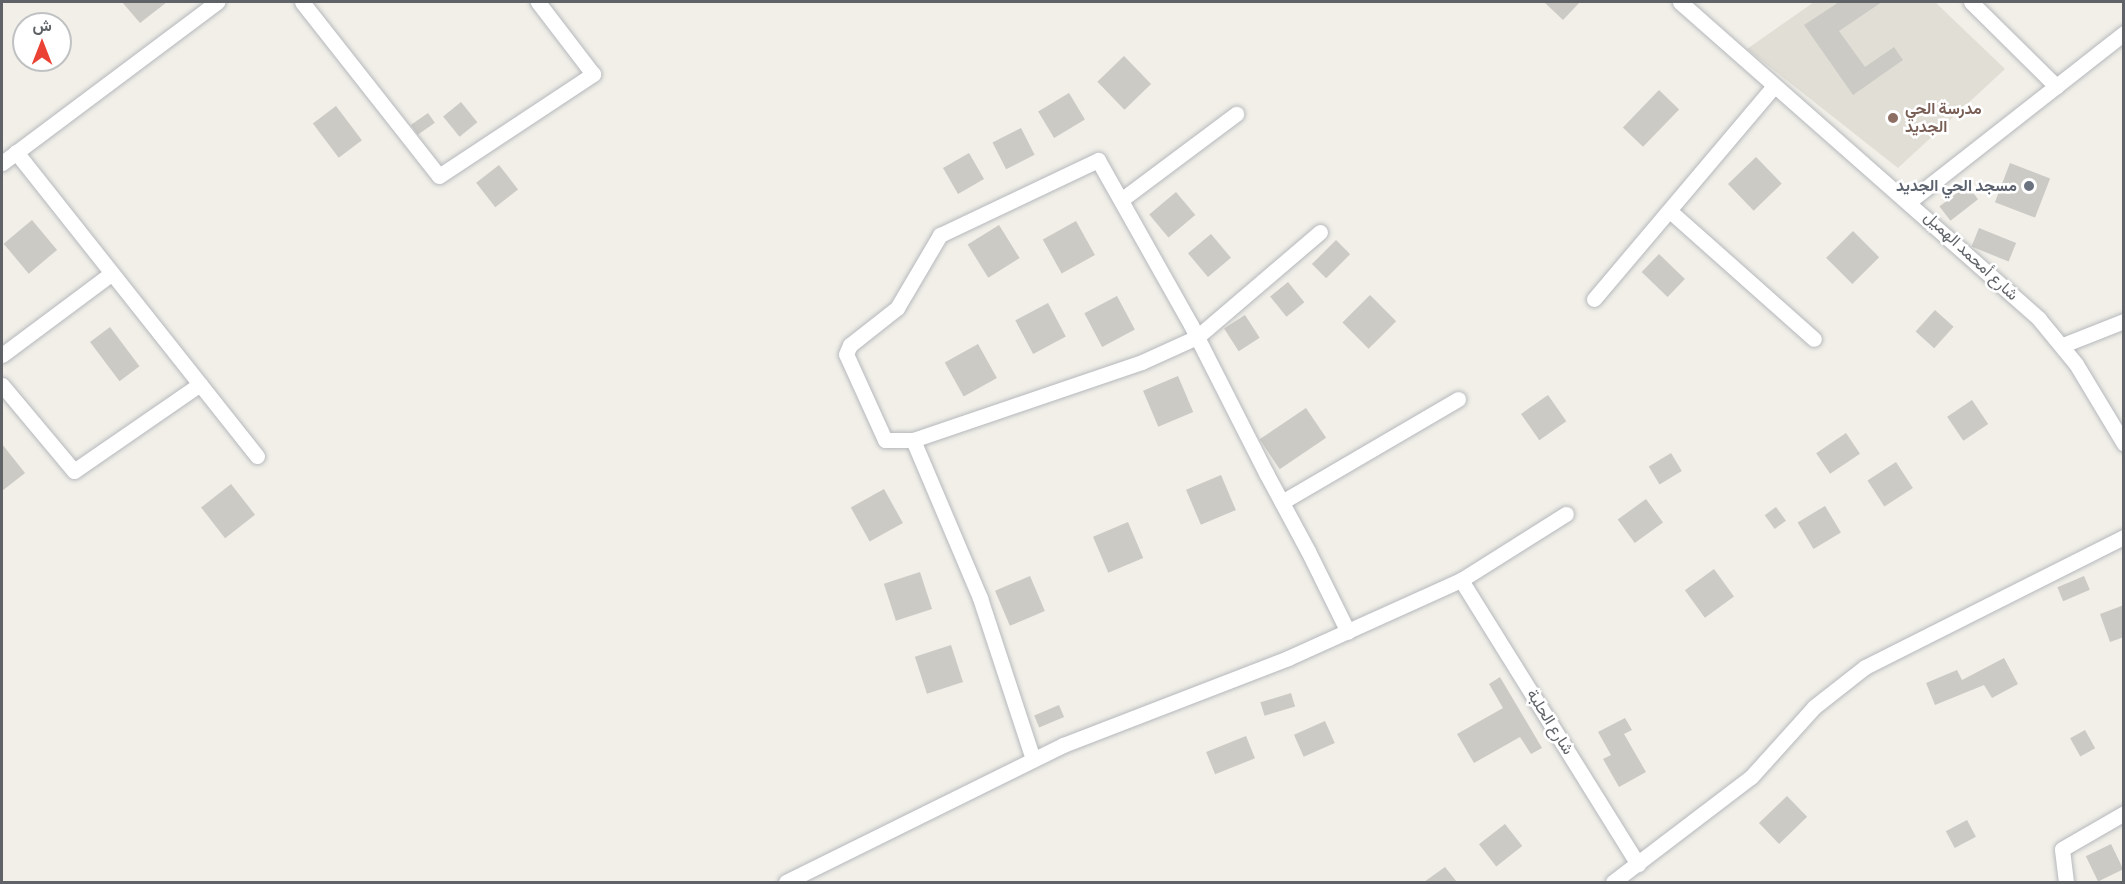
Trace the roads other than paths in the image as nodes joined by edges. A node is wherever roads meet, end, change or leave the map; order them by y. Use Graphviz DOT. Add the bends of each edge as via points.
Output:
graph roads {
  1 [pos="302,2"];
  2 [pos="538,2"];
  3 [pos="1680,2"];
  4 [pos="1971,2"];
  5 [pos="207,4"];
  6 [pos="2124,33"];
  7 [pos="1774,86"];
  8 [pos="2056,86"];
  9 [pos="1236,114"];
  10 [pos="16,152"];
  11 [pos="2,163"];
  12 [pos="1121,200"];
  13 [pos="1911,200"];
  14 [pos="1671,212"];
  15 [pos="1320,232"];
  16 [pos="112,273"];
  17 [pos="1594,299"];
  18 [pos="2124,321"];
  19 [pos="1197,336"];
  20 [pos="1814,339"];
  21 [pos="2063,345"];
  22 [pos="2,355"];
  23 [pos="200,384"];
  24 [pos="2,385"];
  25 [pos="1458,399"];
  26 [pos="913,440"];
  27 [pos="2124,444"];
  28 [pos="257,456"];
  29 [pos="1282,502"];
  30 [pos="1566,514"];
  31 [pos="2124,537"];
  32 [pos="1461,580"];
  33 [pos="1348,632"];
  34 [pos="1033,759"];
  35 [pos="2124,813"];
  36 [pos="1638,864"];
  37 [pos="786,882"];
  38 [pos="1613,882"];
  39 [pos="2066,882"];
  1 -- 2 [label="street" via="438,176 593,74"];
  3 -- 7 [label="street, شارع أمحمد الهميل"];
  4 -- 8 [label="street"];
  5 -- 10 [label="street"];
  6 -- 8 [label="street"];
  7 -- 13 [label="street, شارع أمحمد الهميل"];
  7 -- 14 [label="street"];
  8 -- 13 [label="street"];
  9 -- 12 [label="street"];
  10 -- 11 [label="street"];
  10 -- 16 [label="street"];
  12 -- 19 [label="street"];
  12 -- 26 [label="street" via="1096,160 940,236 897,308 850,345 846,354 885,440"];
  13 -- 21 [label="street, شارع أمحمد الهميل"];
  14 -- 17 [label="street"];
  14 -- 20 [label="street"];
  15 -- 19 [label="street"];
  16 -- 22 [label="street"];
  16 -- 23 [label="street"];
  18 -- 21 [label="street"];
  19 -- 26 [label="street" via="1142,362"];
  19 -- 29 [label="street"];
  21 -- 27 [label="street, شارع أمحمد الهميل"];
  23 -- 24 [label="street" via="74,471"];
  23 -- 28 [label="street"];
  25 -- 29 [label="street"];
  26 -- 34 [label="street" via="980,598"];
  29 -- 33 [label="street"];
  30 -- 32 [label="street"];
  31 -- 36 [label="street" via="1865,667 1814,707 1751,777"];
  32 -- 33 [label="street"];
  32 -- 36 [label="street, شارع الحلبة"];
  33 -- 34 [label="street"];
  34 -- 37 [label="street"];
  35 -- 39 [label="street" via="2062,849"];
  36 -- 38 [label="street"];
}
